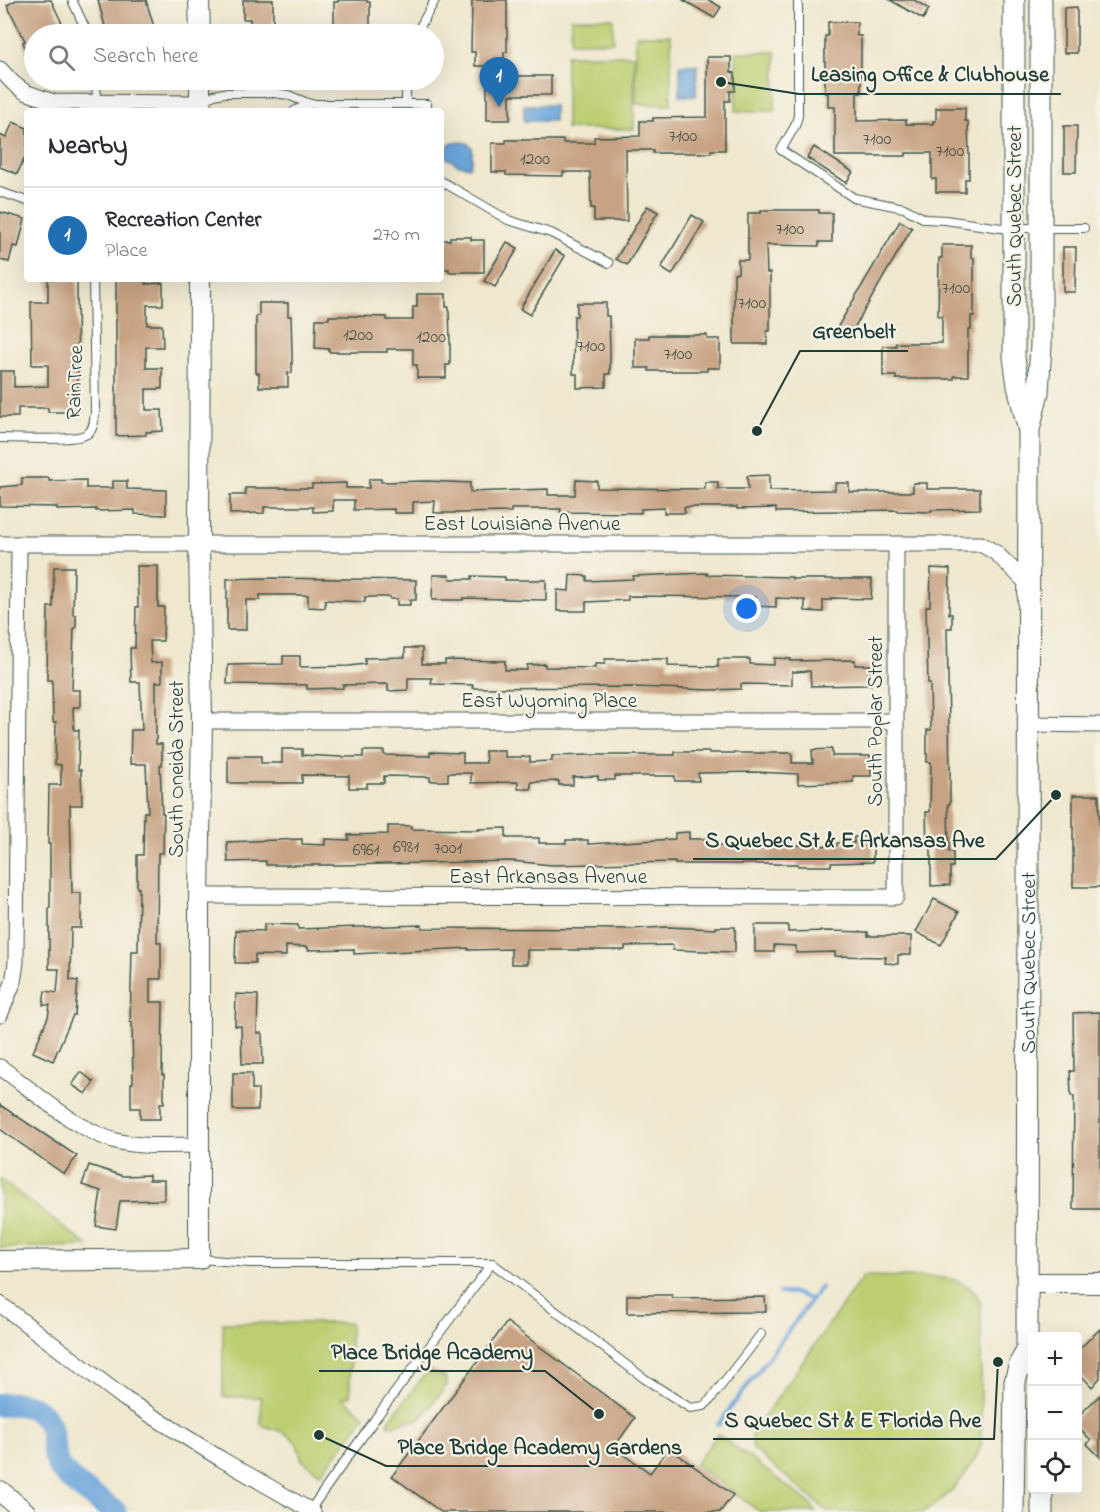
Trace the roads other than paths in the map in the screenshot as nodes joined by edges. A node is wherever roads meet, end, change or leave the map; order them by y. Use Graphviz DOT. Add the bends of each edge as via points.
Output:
graph roads {
  1 [pos="72,0"];
  2 [pos="199,0"];
  3 [pos="435,0"];
  4 [pos="798,0"];
  5 [pos="1014,0"];
  6 [pos="1041,0"];
  7 [pos="83,24"];
  8 [pos="200,24"];
  9 [pos="422,24"];
  10 [pos="0,69"];
  11 [pos="96,90"];
  12 [pos="201,90"];
  13 [pos="406,90"];
  14 [pos="98,103"];
  15 [pos="310,104"];
  16 [pos="406,104"];
  17 [pos="204,108"];
  18 [pos="301,108"];
  19 [pos="428,108"];
  20 [pos="444,183"];
  21 [pos="0,192"];
  22 [pos="24,200"];
  23 [pos="1084,228"];
  24 [pos="1014,229"];
  25 [pos="1041,229"];
  26 [pos="609,263"];
  27 [pos="93,282"];
  28 [pos="200,282"];
  29 [pos="1029,430"];
  30 [pos="0,438"];
  31 [pos="0,544"];
  32 [pos="19,544"];
  33 [pos="199,544"];
  34 [pos="896,544"];
  35 [pos="1029,585"];
  36 [pos="202,721"];
  37 [pos="896,721"];
  38 [pos="1027,724"];
  39 [pos="1100,725"];
  40 [pos="199,896"];
  41 [pos="896,897"];
  42 [pos="0,1015"];
  43 [pos="0,1067"];
  44 [pos="199,1145"];
  45 [pos="199,1259"];
  46 [pos="0,1261"];
  47 [pos="492,1263"];
  48 [pos="1027,1283"];
  49 [pos="1100,1283"];
  50 [pos="0,1304"];
  51 [pos="1029,1332"];
  52 [pos="761,1334"];
  53 [pos="1028,1360"];
  54 [pos="0,1491"];
  55 [pos="1042,1494"];
  56 [pos="312,1511"];
  57 [pos="25,1512"];
  58 [pos="1013,1512"];
  59 [pos="1042,1512"];
  1 -- 7 [label="lane"];
  2 -- 8 [label="street"];
  3 -- 9 [label="lane"];
  4 -- 24 [label="lane" via="798,116 781,150 858,199 904,208 925,219"];
  5 -- 24 [label="main road, South Quebec Street"];
  6 -- 25 [label="main road, South Quebec Street"];
  10 -- 14 [label="street" via="18,87 42,99"];
  11 -- 14 [label="lane"];
  12 -- 17 [label="street"];
  13 -- 16 [label="lane"];
  14 -- 17 [label="street"];
  15 -- 16 [label="lane"];
  15 -- 17 [label="lane" via="274,93 224,93 214,95"];
  15 -- 18 [label="lane"];
  16 -- 19 [label="lane" via="427,104"];
  20 -- 26 [label="lane" via="508,220 551,233"];
  21 -- 22 [label="lane"];
  23 -- 25 [label="lane"];
  24 -- 25 [label="lane"];
  24 -- 29 [label="main road, South Quebec Street" via="1014,357"];
  25 -- 29 [label="main road, South Quebec Street" via="1041,365"];
  27 -- 30 [label="lane, RainTree" via="91,430 72,438"];
  28 -- 33 [label="street, South Oneida Street"];
  29 -- 35 [label="main road, South Quebec Street"];
  31 -- 32 [label="street, East Louisiana Avenue"];
  32 -- 33 [label="street, East Louisiana Avenue"];
  32 -- 42 [label="street" via="16,962 13,983"];
  33 -- 34 [label="street, East Louisiana Avenue"];
  33 -- 36 [label="street, South Oneida Street"];
  34 -- 35 [label="street, East Louisiana Avenue" via="981,544"];
  34 -- 37 [label="street, South Poplar Street"];
  35 -- 38 [label="main road, South Quebec Street"];
  36 -- 37 [label="street, East Wyoming Place"];
  36 -- 40 [label="street, South Oneida Street"];
  37 -- 41 [label="street, South Poplar Street"];
  38 -- 39 [label="street"];
  38 -- 48 [label="main road, South Quebec Street"];
  40 -- 41 [label="street, East Arkansas Avenue"];
  40 -- 44 [label="street, South Oneida Street"];
  43 -- 44 [label="street" via="99,1135 151,1145"];
  44 -- 45 [label="street, South Oneida Street"];
  45 -- 46 [label="street"];
  45 -- 47 [label="lane" via="249,1263"];
  47 -- 52 [label="lane" via="645,1379 690,1408 704,1406 711,1400"];
  47 -- 56 [label="lane" via="375,1419"];
  48 -- 49 [label="street"];
  48 -- 51 [label="main road, South Quebec Street"];
  50 -- 56 [label="street" via="141,1409"];
  53 -- 58 [label="main road, South Quebec Street" via="1020,1363 1015,1382"];
  54 -- 57 [label="street"];
  55 -- 59 [label="main road"];
}
